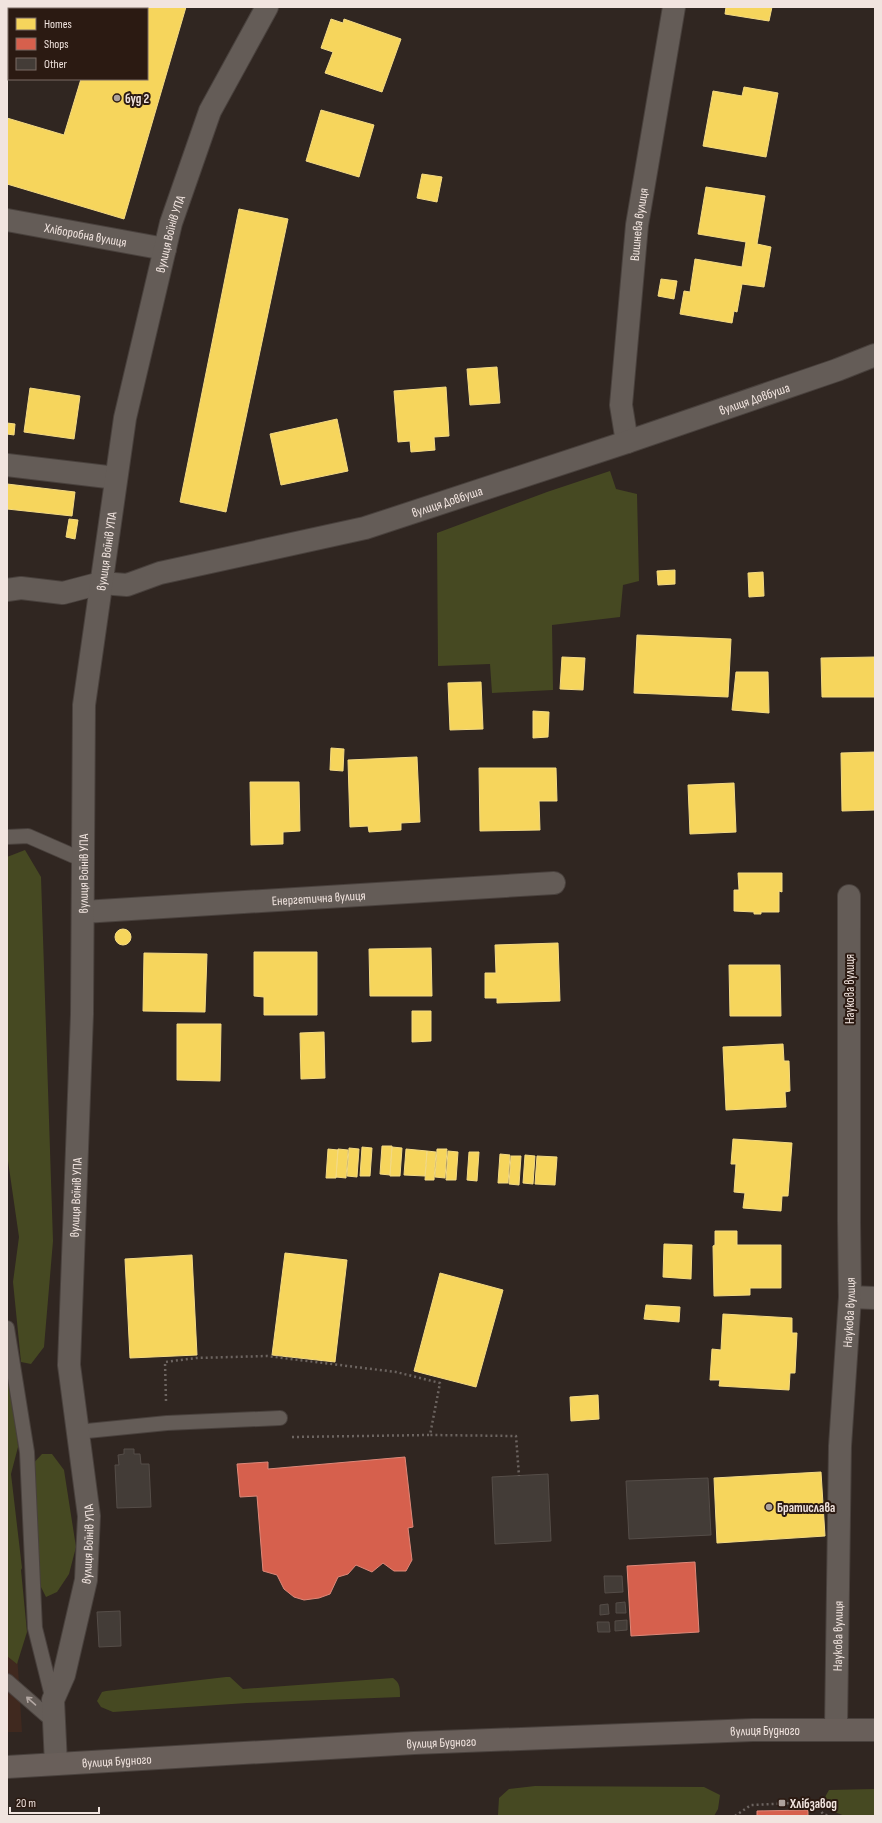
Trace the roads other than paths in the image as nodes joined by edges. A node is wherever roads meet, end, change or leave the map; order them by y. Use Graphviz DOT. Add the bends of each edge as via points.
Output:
graph roads {
  1 [pos="267,7"];
  2 [pos="674,7"];
  3 [pos="7,220"];
  4 [pos="165,249"];
  5 [pos="875,355"];
  6 [pos="627,442"];
  7 [pos="7,465"];
  8 [pos="116,478"];
  9 [pos="101,583"];
  10 [pos="7,590"];
  11 [pos="7,836"];
  12 [pos="83,860"];
  13 [pos="554,883"];
  14 [pos="849,896"];
  15 [pos="83,912"];
  16 [pos="850,1297"];
  17 [pos="875,1298"];
  18 [pos="7,1328"];
  19 [pos="280,1418"];
  20 [pos="77,1432"];
  21 [pos="7,1681"];
  22 [pos="53,1700"];
  23 [pos="54,1722"];
  24 [pos="836,1729"];
  25 [pos="875,1730"];
  26 [pos="56,1764"];
  27 [pos="7,1767"];
  1 -- 4 [label="street, вулиця Воїнів УПА" via="210,111"];
  2 -- 6 [label="street, Вишнева вулиця" via="636,225 621,405"];
  3 -- 4 [label="street, Хліборобна вулиця"];
  4 -- 8 [label="street, вулиця Воїнів УПА" via="125,418"];
  5 -- 6 [label="street, вулиця Довбуша"];
  6 -- 9 [label="street, вулиця Довбуша" via="365,528 160,573 127,585"];
  7 -- 8 [label="street"];
  8 -- 9 [label="street, вулиця Воїнів УПА"];
  9 -- 10 [label="street, вулиця Довбуша" via="63,592 21,588"];
  9 -- 12 [label="street, вулиця Воїнів УПА" via="84,705"];
  11 -- 12 [label="lane" via="28,836"];
  12 -- 15 [label="street, вулиця Воїнів УПА"];
  13 -- 15 [label="street, Енергетична вулиця"];
  14 -- 16 [label="street, Наукова вулиця"];
  15 -- 20 [label="street, вулиця Воїнів УПА" via="82,1021 69,1365"];
  16 -- 17 [label="street"];
  16 -- 24 [label="street, Наукова вулиця" via="840,1446"];
  18 -- 22 [label="lane" via="27,1452 35,1628"];
  19 -- 20 [label="lane" via="168,1423"];
  20 -- 22 [label="street, вулиця Воїнів УПА" via="89,1516 86,1580 64,1676"];
  23 -- 21 [label="lane, one-way"];
  22 -- 23 [label="street, вулиця Воїнів УПА"];
  23 -- 26 [label="street, вулиця Воїнів УПА"];
  24 -- 25 [label="highway, вулиця Будного"];
  24 -- 26 [label="highway, вулиця Будного" via="414,1744"];
  26 -- 27 [label="highway, вулиця Будного"];
}
